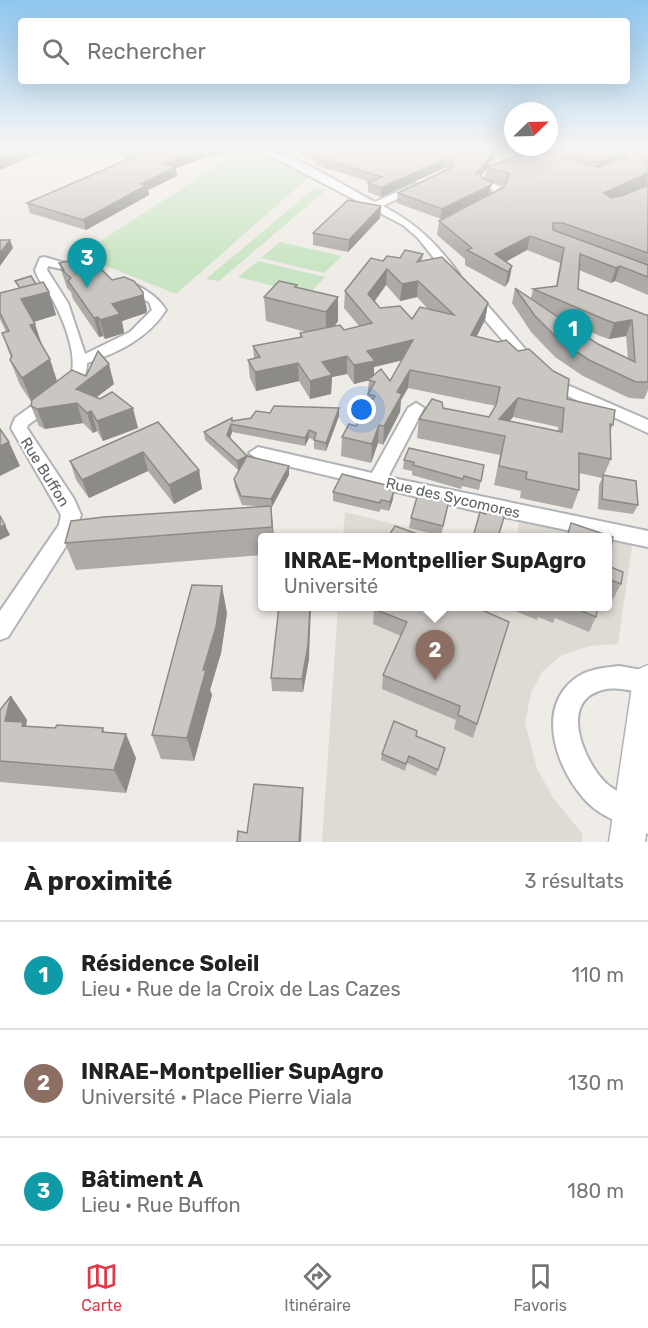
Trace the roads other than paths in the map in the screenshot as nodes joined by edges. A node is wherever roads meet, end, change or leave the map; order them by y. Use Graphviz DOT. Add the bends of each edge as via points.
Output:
graph roads {
  1 [pos="339,187"];
  2 [pos="415,187"];
  3 [pos="496,187"];
  4 [pos="376,206"];
  5 [pos="475,208"];
  6 [pos="81,360"];
  7 [pos="416,408"];
  8 [pos="648,427"];
  9 [pos="258,453"];
  10 [pos="377,480"];
  11 [pos="648,539"];
  12 [pos="0,630"];
  13 [pos="648,681"];
  14 [pos="635,825"];
  1 -- 4 [label="street"];
  2 -- 4 [label="street"];
  3 -- 5 [label="street" via="501,189 496,197"];
  4 -- 8 [label="street" via="427,233 541,373 560,387"];
  6 -- 6 [label="street" via="60,301 42,276 44,261 57,262 147,296 159,310 152,320 107,351"];
  6 -- 12 [label="street, Rue Buffon" via="76,381 21,422 19,428 70,515 68,527"];
  7 -- 10 [label="street"];
  9 -- 10 [label="street, Rue des Sycomores"];
  10 -- 11 [label="street, Rue des Sycomores"];
  13 -- 14 [label="street"];
  13 -- 14 [label="street" via="618,676 586,686 569,702 563,718 565,741 588,783"];
}
